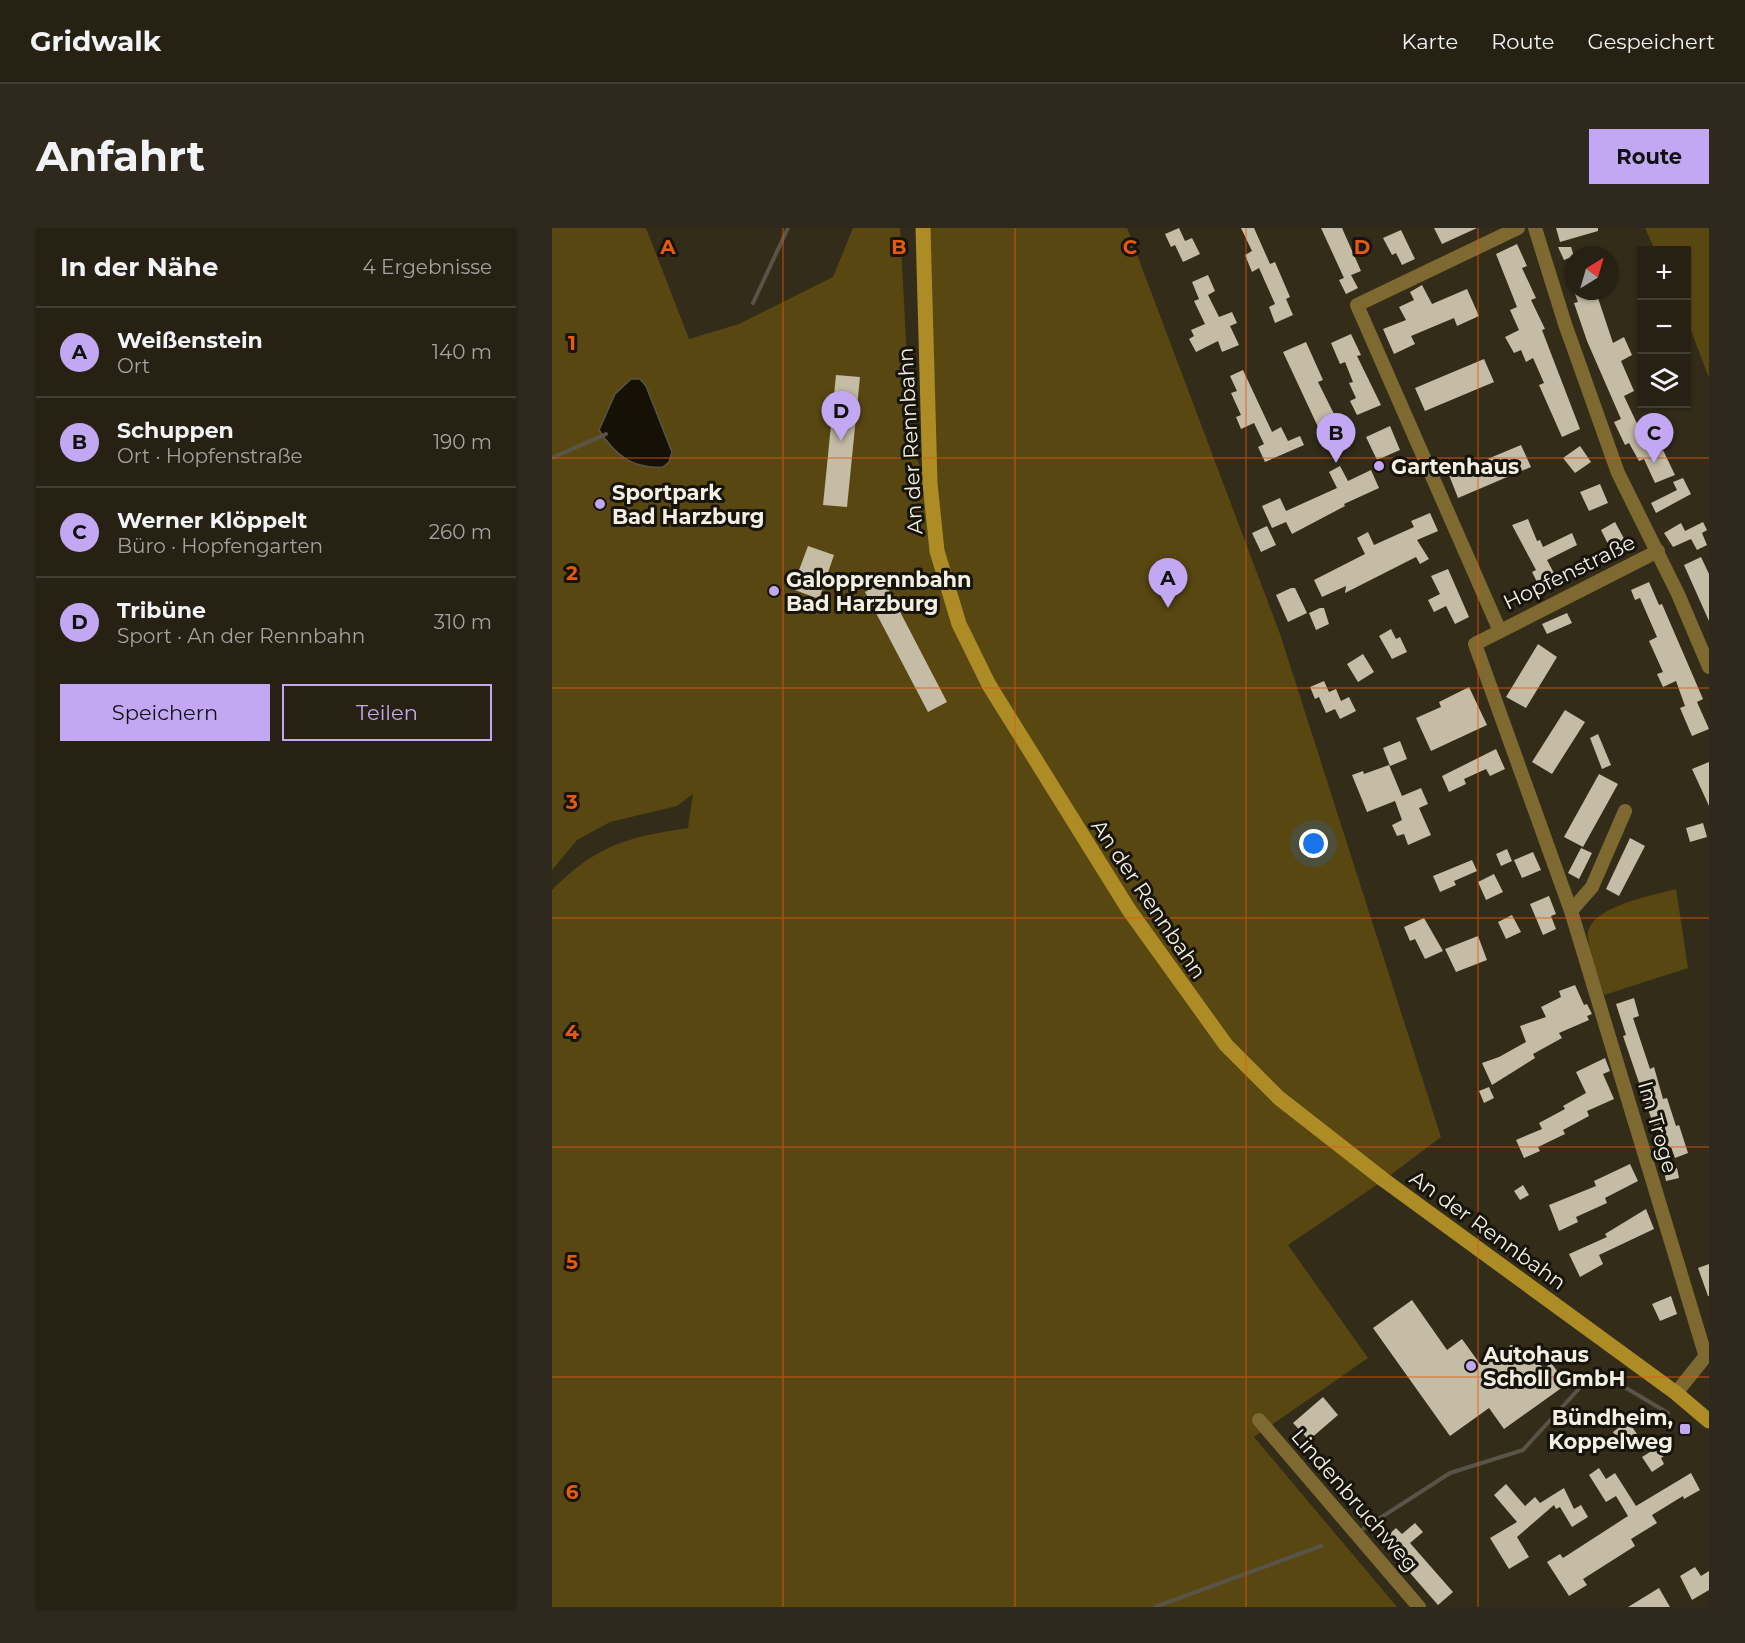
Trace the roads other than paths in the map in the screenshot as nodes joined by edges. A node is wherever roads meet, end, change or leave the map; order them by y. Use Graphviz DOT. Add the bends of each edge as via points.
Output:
graph roads {
  1 [pos="923,228"];
  2 [pos="1518,228"];
  3 [pos="1535,228"];
  4 [pos="1658,551"];
  5 [pos="1499,629"];
  6 [pos="1475,644"];
  7 [pos="1709,668"];
  8 [pos="1625,811"];
  9 [pos="1571,911"];
  10 [pos="1707,1353"];
  11 [pos="1676,1394"];
  12 [pos="1259,1420"];
  13 [pos="1709,1421"];
  14 [pos="1419,1607"];
  1 -- 11 [label="main road, An der Rennbahn" via="929,463 937,551 959,624 989,685 1129,910 1226,1045 1280,1098 1384,1180"];
  2 -- 5 [label="street, Hopfenstraße" via="1357,305"];
  3 -- 4 [label="street" via="1618,473"];
  4 -- 5 [label="street, Hopfenstraße"];
  4 -- 7 [label="street"];
  5 -- 6 [label="street, Hopfenstraße"];
  6 -- 9 [label="street, Im Troge"];
  8 -- 9 [label="street" via="1592,887"];
  9 -- 10 [label="street, Im Troge"];
  10 -- 11 [label="street"];
  11 -- 13 [label="main road, An der Rennbahn"];
  12 -- 14 [label="street, Lindenbruchweg"];
}
